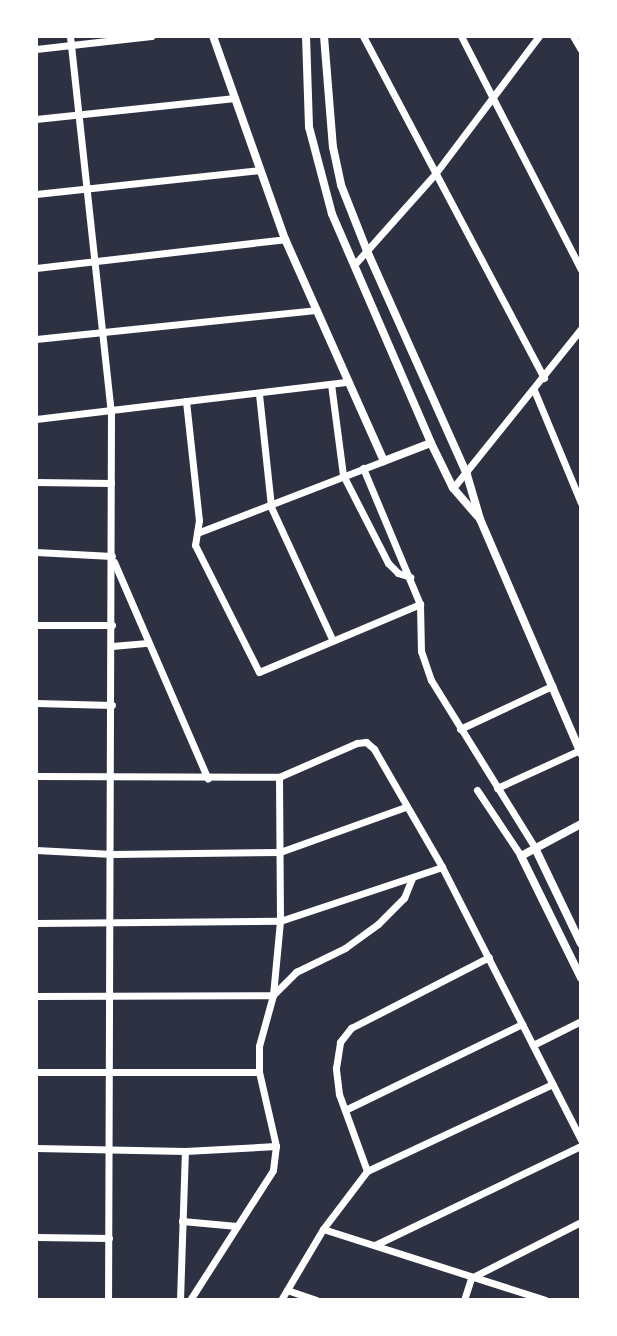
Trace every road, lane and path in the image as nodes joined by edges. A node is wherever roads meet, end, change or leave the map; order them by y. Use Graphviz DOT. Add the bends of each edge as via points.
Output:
graph roads {
  1 [pos="70,36"];
  2 [pos="151,36"];
  3 [pos="213,36"];
  4 [pos="306,36"];
  5 [pos="324,36"];
  6 [pos="363,36"];
  7 [pos="461,36"];
  8 [pos="539,36"];
  9 [pos="573,36"];
  10 [pos="71,46"];
  11 [pos="36,49"];
  12 [pos="581,50"];
  13 [pos="235,98"];
  14 [pos="492,99"];
  15 [pos="79,116"];
  16 [pos="36,119"];
  17 [pos="259,170"];
  18 [pos="435,174"];
  19 [pos="87,189"];
  20 [pos="36,194"];
  21 [pos="285,239"];
  22 [pos="367,251"];
  23 [pos="95,262"];
  24 [pos="354,265"];
  25 [pos="36,268"];
  26 [pos="581,269"];
  27 [pos="316,310"];
  28 [pos="581,329"];
  29 [pos="102,331"];
  30 [pos="36,339"];
  31 [pos="544,378"];
  32 [pos="346,382"];
  33 [pos="331,384"];
  34 [pos="534,390"];
  35 [pos="259,394"];
  36 [pos="186,401"];
  37 [pos="111,411"];
  38 [pos="36,419"];
  39 [pos="431,443"];
  40 [pos="384,461"];
  41 [pos="363,468"];
  42 [pos="343,475"];
  43 [pos="467,475"];
  44 [pos="36,482"];
  45 [pos="111,483"];
  46 [pos="453,488"];
  47 [pos="581,503"];
  48 [pos="271,507"];
  49 [pos="480,519"];
  50 [pos="197,533"];
  51 [pos="36,552"];
  52 [pos="112,556"];
  53 [pos="410,577"];
  54 [pos="420,604"];
  55 [pos="36,625"];
  56 [pos="112,625"];
  57 [pos="332,639"];
  58 [pos="148,643"];
  59 [pos="112,646"];
  60 [pos="552,686"];
  61 [pos="36,703"];
  62 [pos="112,705"];
  63 [pos="460,729"];
  64 [pos="580,752"];
  65 [pos="36,776"];
  66 [pos="279,777"];
  67 [pos="112,779"];
  68 [pos="208,779"];
  69 [pos="497,788"];
  70 [pos="477,790"];
  71 [pos="406,807"];
  72 [pos="581,824"];
  73 [pos="535,848"];
  74 [pos="36,850"];
  75 [pos="280,852"];
  76 [pos="112,854"];
  77 [pos="521,856"];
  78 [pos="442,867"];
  79 [pos="412,878"];
  80 [pos="280,921"];
  81 [pos="36,923"];
  82 [pos="111,924"];
  83 [pos="581,944"];
  84 [pos="489,957"];
  85 [pos="581,978"];
  86 [pos="273,995"];
  87 [pos="36,996"];
  88 [pos="111,998"];
  89 [pos="581,1021"];
  90 [pos="522,1024"];
  91 [pos="533,1045"];
  92 [pos="36,1072"];
  93 [pos="259,1072"];
  94 [pos="110,1075"];
  95 [pos="553,1084"];
  96 [pos="345,1110"];
  97 [pos="581,1143"];
  98 [pos="276,1146"];
  99 [pos="36,1148"];
  100 [pos="109,1150"];
  101 [pos="185,1151"];
  102 [pos="367,1171"];
  103 [pos="182,1221"];
  104 [pos="581,1222"];
  105 [pos="237,1226"];
  106 [pos="323,1229"];
  107 [pos="36,1237"];
  108 [pos="109,1238"];
  109 [pos="375,1245"];
  110 [pos="471,1278"];
  111 [pos="287,1290"];
  112 [pos="108,1300"];
  113 [pos="180,1300"];
  114 [pos="190,1300"];
  115 [pos="281,1300"];
  116 [pos="316,1300"];
  117 [pos="464,1300"];
  118 [pos="545,1300"];
  1 -- 10 [label="street"];
  2 -- 10 [label="street"];
  3 -- 13 [label="street"];
  4 -- 24 [label="street" via="314,154"];
  5 -- 22 [label="street" via="333,147 341,185"];
  6 -- 18 [label="street"];
  7 -- 14 [label="street"];
  8 -- 14 [label="street"];
  9 -- 12 [label="street"];
  10 -- 11 [label="street"];
  10 -- 15 [label="street"];
  13 -- 15 [label="street"];
  13 -- 17 [label="street"];
  14 -- 18 [label="street"];
  14 -- 26 [label="street"];
  15 -- 16 [label="street"];
  15 -- 19 [label="street"];
  17 -- 19 [label="street"];
  17 -- 21 [label="street"];
  18 -- 22 [label="street"];
  18 -- 31 [label="street"];
  19 -- 20 [label="street"];
  19 -- 23 [label="street"];
  21 -- 23 [label="street"];
  21 -- 27 [label="street"];
  22 -- 24 [label="street"];
  22 -- 43 [label="street"];
  23 -- 25 [label="street"];
  23 -- 29 [label="street"];
  24 -- 39 [label="street"];
  27 -- 29 [label="street"];
  27 -- 32 [label="street"];
  28 -- 31 [label="street"];
  29 -- 30 [label="street"];
  29 -- 37 [label="street"];
  31 -- 34 [label="street"];
  32 -- 33 [label="street"];
  32 -- 40 [label="street"];
  33 -- 35 [label="street"];
  33 -- 42 [label="street"];
  34 -- 43 [label="street"];
  34 -- 47 [label="street"];
  35 -- 36 [label="street"];
  35 -- 48 [label="street"];
  36 -- 37 [label="street"];
  36 -- 50 [label="street"];
  37 -- 38 [label="street"];
  37 -- 45 [label="street"];
  39 -- 40 [label="street"];
  39 -- 46 [label="street"];
  40 -- 41 [label="street"];
  41 -- 42 [label="street"];
  41 -- 53 [label="street"];
  42 -- 48 [label="street"];
  42 -- 53 [label="street" via="388,563"];
  43 -- 46 [label="street"];
  43 -- 49 [label="street"];
  44 -- 45 [label="street"];
  45 -- 52 [label="street"];
  46 -- 49 [label="street"];
  48 -- 50 [label="street"];
  48 -- 57 [label="street"];
  49 -- 60 [label="street"];
  50 -- 57 [label="street" via="195,545 259,672"];
  51 -- 52 [label="street"];
  52 -- 56 [label="street"];
  52 -- 58 [label="street"];
  53 -- 54 [label="street"];
  54 -- 57 [label="street"];
  54 -- 63 [label="street" via="421,651 431,680"];
  55 -- 56 [label="street"];
  56 -- 59 [label="street"];
  58 -- 59 [label="street"];
  58 -- 68 [label="street"];
  59 -- 62 [label="street"];
  60 -- 63 [label="street"];
  60 -- 64 [label="street"];
  61 -- 62 [label="street"];
  62 -- 67 [label="street"];
  63 -- 69 [label="street"];
  64 -- 69 [label="street"];
  65 -- 67 [label="street"];
  66 -- 68 [label="street"];
  66 -- 71 [label="street" via="366,742"];
  66 -- 75 [label="street"];
  67 -- 68 [label="street"];
  67 -- 76 [label="street"];
  69 -- 73 [label="street"];
  70 -- 77 [label="street"];
  71 -- 75 [label="street"];
  71 -- 78 [label="street"];
  72 -- 73 [label="street"];
  73 -- 77 [label="street"];
  73 -- 83 [label="street"];
  74 -- 76 [label="street"];
  75 -- 76 [label="street"];
  75 -- 80 [label="street"];
  76 -- 82 [label="street"];
  77 -- 85 [label="street"];
  78 -- 79 [label="street"];
  78 -- 84 [label="street"];
  79 -- 80 [label="street"];
  79 -- 86 [label="street" via="404,898 378,924 345,948 296,972"];
  80 -- 82 [label="street"];
  80 -- 86 [label="street"];
  81 -- 82 [label="street"];
  82 -- 88 [label="street"];
  84 -- 90 [label="street"];
  84 -- 96 [label="street" via="351,1028 340,1042 336,1068"];
  86 -- 88 [label="street"];
  86 -- 93 [label="street" via="259,1046"];
  87 -- 88 [label="street"];
  88 -- 94 [label="street"];
  89 -- 91 [label="street"];
  90 -- 91 [label="street"];
  90 -- 96 [label="street"];
  91 -- 95 [label="street"];
  92 -- 94 [label="street"];
  93 -- 94 [label="street"];
  93 -- 98 [label="street"];
  94 -- 100 [label="street"];
  95 -- 97 [label="street"];
  95 -- 102 [label="street"];
  96 -- 102 [label="street"];
  97 -- 109 [label="street"];
  98 -- 101 [label="street"];
  98 -- 105 [label="street" via="273,1170"];
  99 -- 100 [label="street"];
  100 -- 101 [label="street"];
  100 -- 108 [label="street"];
  101 -- 103 [label="street"];
  102 -- 106 [label="street"];
  103 -- 105 [label="street"];
  103 -- 113 [label="street"];
  104 -- 110 [label="street"];
  105 -- 114 [label="street"];
  106 -- 109 [label="street"];
  106 -- 111 [label="street"];
  107 -- 108 [label="street"];
  108 -- 112 [label="street"];
  109 -- 110 [label="street"];
  110 -- 117 [label="street"];
  110 -- 118 [label="street"];
  111 -- 115 [label="street"];
  111 -- 116 [label="street"];
}
